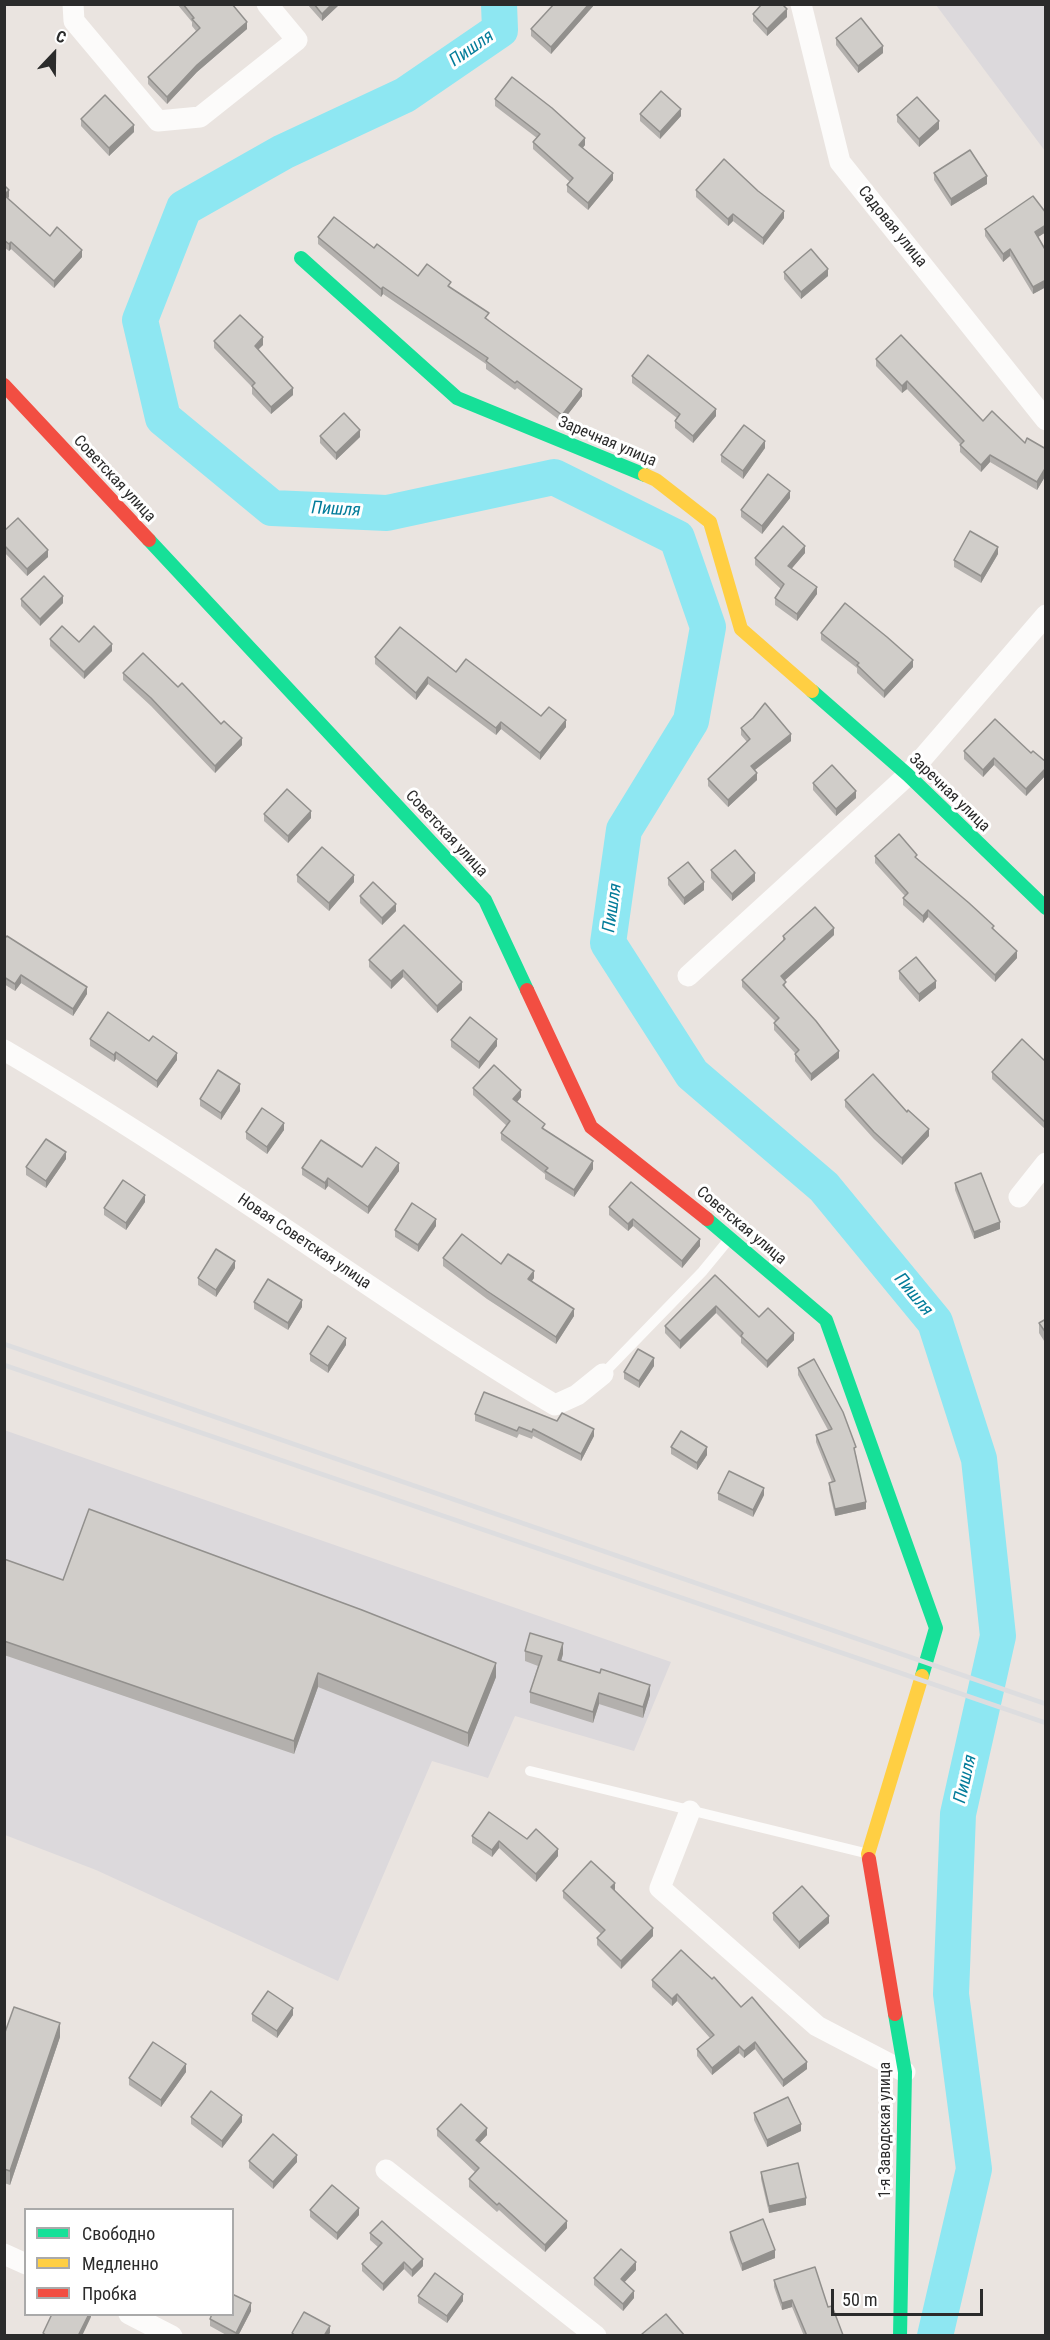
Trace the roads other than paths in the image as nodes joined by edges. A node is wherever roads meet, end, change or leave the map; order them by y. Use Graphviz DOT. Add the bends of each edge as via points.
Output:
graph roads {
  1 [pos="73,4"];
  2 [pos="267,4"];
  3 [pos="801,4"];
  4 [pos="301,258"];
  5 [pos="4,385"];
  6 [pos="1046,420"];
  7 [pos="1046,615"];
  8 [pos="908,775"];
  9 [pos="1046,908"];
  10 [pos="688,976"];
  11 [pos="4,1050"];
  12 [pos="1046,1163"];
  13 [pos="1019,1197"];
  14 [pos="730,1237"];
  15 [pos="603,1374"];
  16 [pos="530,1772"];
  17 [pos="690,1811"];
  18 [pos="868,1854"];
  19 [pos="905,2072"];
  20 [pos="386,2170"];
  21 [pos="4,2254"];
  22 [pos="24,2263"];
  23 [pos="133,2316"];
  24 [pos="172,2336"];
  25 [pos="596,2336"];
  26 [pos="900,2336"];
  1 -- 2 [label="street" via="74,21 158,121 200,117 297,40"];
  3 -- 6 [label="street, Садовая улица" via="840,162"];
  4 -- 8 [label="street, Заречная улица" via="457,398 656,480 710,522 741,629"];
  5 -- 14 [label="street, Советская улица" via="485,900 591,1127"];
  7 -- 8 [label="street"];
  8 -- 9 [label="street, Заречная улица"];
  8 -- 10 [label="street"];
  11 -- 15 [label="street, Новая Советская улица" via="102,1109 476,1358 555,1405 577,1395"];
  12 -- 13 [label="street"];
  14 -- 15 [label="lane" via="702,1272"];
  14 -- 18 [label="street, Советская улица" via="826,1320 936,1628"];
  16 -- 17 [label="lane"];
  17 -- 18 [label="lane"];
  17 -- 19 [label="street" via="660,1888 817,2026"];
  18 -- 19 [label="street, 1-я Заводская улица"];
  19 -- 26 [label="street, 1-я Заводская улица"];
  20 -- 25 [label="street"];
  21 -- 22 [label="street"];
  23 -- 24 [label="street"];
}
